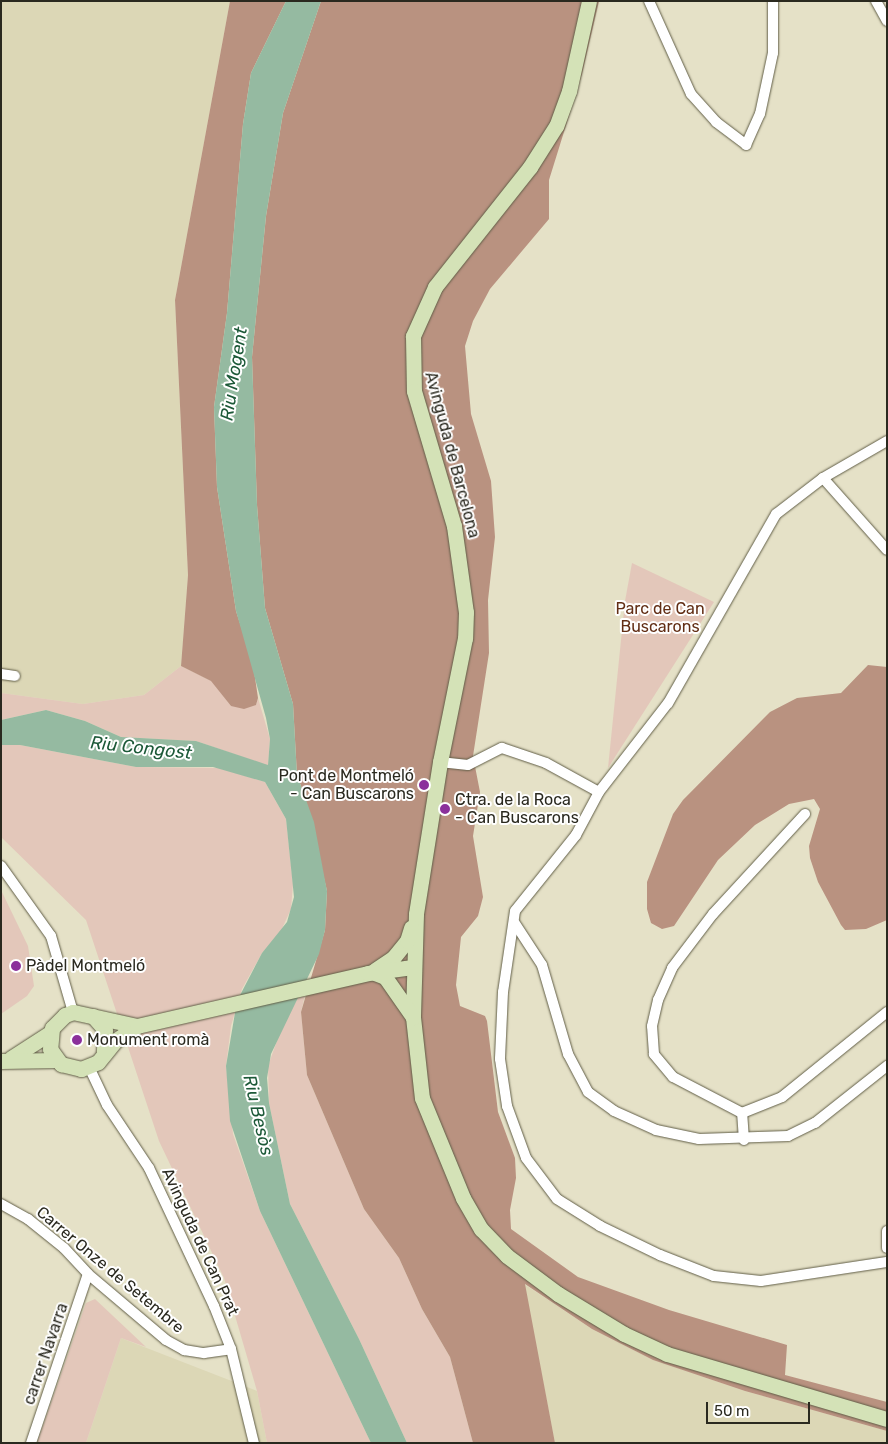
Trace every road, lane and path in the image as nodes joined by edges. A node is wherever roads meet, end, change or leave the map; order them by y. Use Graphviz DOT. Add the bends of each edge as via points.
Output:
graph roads {
  1 [pos="590,1"];
  2 [pos="649,1"];
  3 [pos="773,1"];
  4 [pos="876,1"];
  5 [pos="887,21"];
  6 [pos="887,441"];
  7 [pos="823,478"];
  8 [pos="887,550"];
  9 [pos="1,674"];
  10 [pos="15,676"];
  11 [pos="440,762"];
  12 [pos="599,792"];
  13 [pos="805,814"];
  14 [pos="1,866"];
  15 [pos="416,914"];
  16 [pos="514,922"];
  17 [pos="413,967"];
  18 [pos="366,974"];
  19 [pos="73,1012"];
  20 [pos="887,1012"];
  21 [pos="93,1016"];
  22 [pos="413,1017"];
  23 [pos="137,1026"];
  24 [pos="50,1033"];
  25 [pos="104,1052"];
  26 [pos="4,1060"];
  27 [pos="56,1060"];
  28 [pos="887,1066"];
  29 [pos="89,1067"];
  30 [pos="742,1113"];
  31 [pos="744,1140"];
  32 [pos="1,1204"];
  33 [pos="887,1231"];
  34 [pos="887,1248"];
  35 [pos="887,1262"];
  36 [pos="88,1274"];
  37 [pos="231,1349"];
  38 [pos="887,1419"];
  39 [pos="31,1443"];
  40 [pos="254,1443"];
  1 -- 11 [label="street, Avinguda de Barcelona" via="569,91 556,126 543,149 435,287 413,336 414,391 454,526 466,612 466,638"];
  2 -- 3 [label="street" via="691,94 716,122 746,145 760,114 773,53"];
  4 -- 5 [label="street"];
  6 -- 7 [label="street"];
  7 -- 8 [label="street"];
  7 -- 12 [label="street" via="776,514 668,703"];
  9 -- 10 [label="street"];
  11 -- 12 [label="street" via="468,765 502,748 546,763"];
  11 -- 15 [label="street, Avinguda de Barcelona"];
  12 -- 16 [label="street" via="576,834 515,911"];
  13 -- 30 [label="street" via="713,914 672,968 658,1000 652,1026 654,1054 673,1077"];
  14 -- 19 [label="street" via="51,936"];
  15 -- 17 [label="street"];
  15 -- 18 [label="street" via="407,941 393,958"];
  16 -- 31 [label="street" via="542,965 568,1054 588,1092 614,1111 656,1130 699,1139"];
  16 -- 35 [label="street" via="502,992 500,1059 508,1106 526,1158 557,1199 617,1234 714,1276 761,1281"];
  17 -- 18 [label="street"];
  17 -- 22 [label="street"];
  18 -- 22 [label="street" via="386,977"];
  18 -- 23 [label="street"];
  19 -- 21 [label="street"];
  19 -- 24 [label="street" via="57,1021"];
  20 -- 30 [label="street" via="782,1097"];
  21 -- 23 [label="street"];
  21 -- 25 [label="street" via="104,1030"];
  22 -- 38 [label="street" via="418,1079 427,1114 467,1206 481,1229 507,1256 602,1321 666,1354"];
  23 -- 25 [label="street"];
  24 -- 26 [label="street"];
  24 -- 27 [label="street" via="50,1049"];
  25 -- 29 [label="street"];
  26 -- 27 [label="street"];
  27 -- 29 [label="street" via="73,1069"];
  28 -- 31 [label="street" via="815,1123 788,1136"];
  29 -- 37 [label="street, Avinguda de Can Prat" via="107,1105 153,1177 184,1238"];
  30 -- 31 [label="street"];
  32 -- 36 [label="street, Carrer Onze de Setembre" via="28,1219 64,1248"];
  33 -- 34 [label="street"];
  36 -- 37 [label="street, Carrer Onze de Setembre" via="166,1340 184,1350 204,1353"];
  36 -- 39 [label="street, carrer Navarra"];
  37 -- 40 [label="street, Avinguda de Can Prat"];
}
